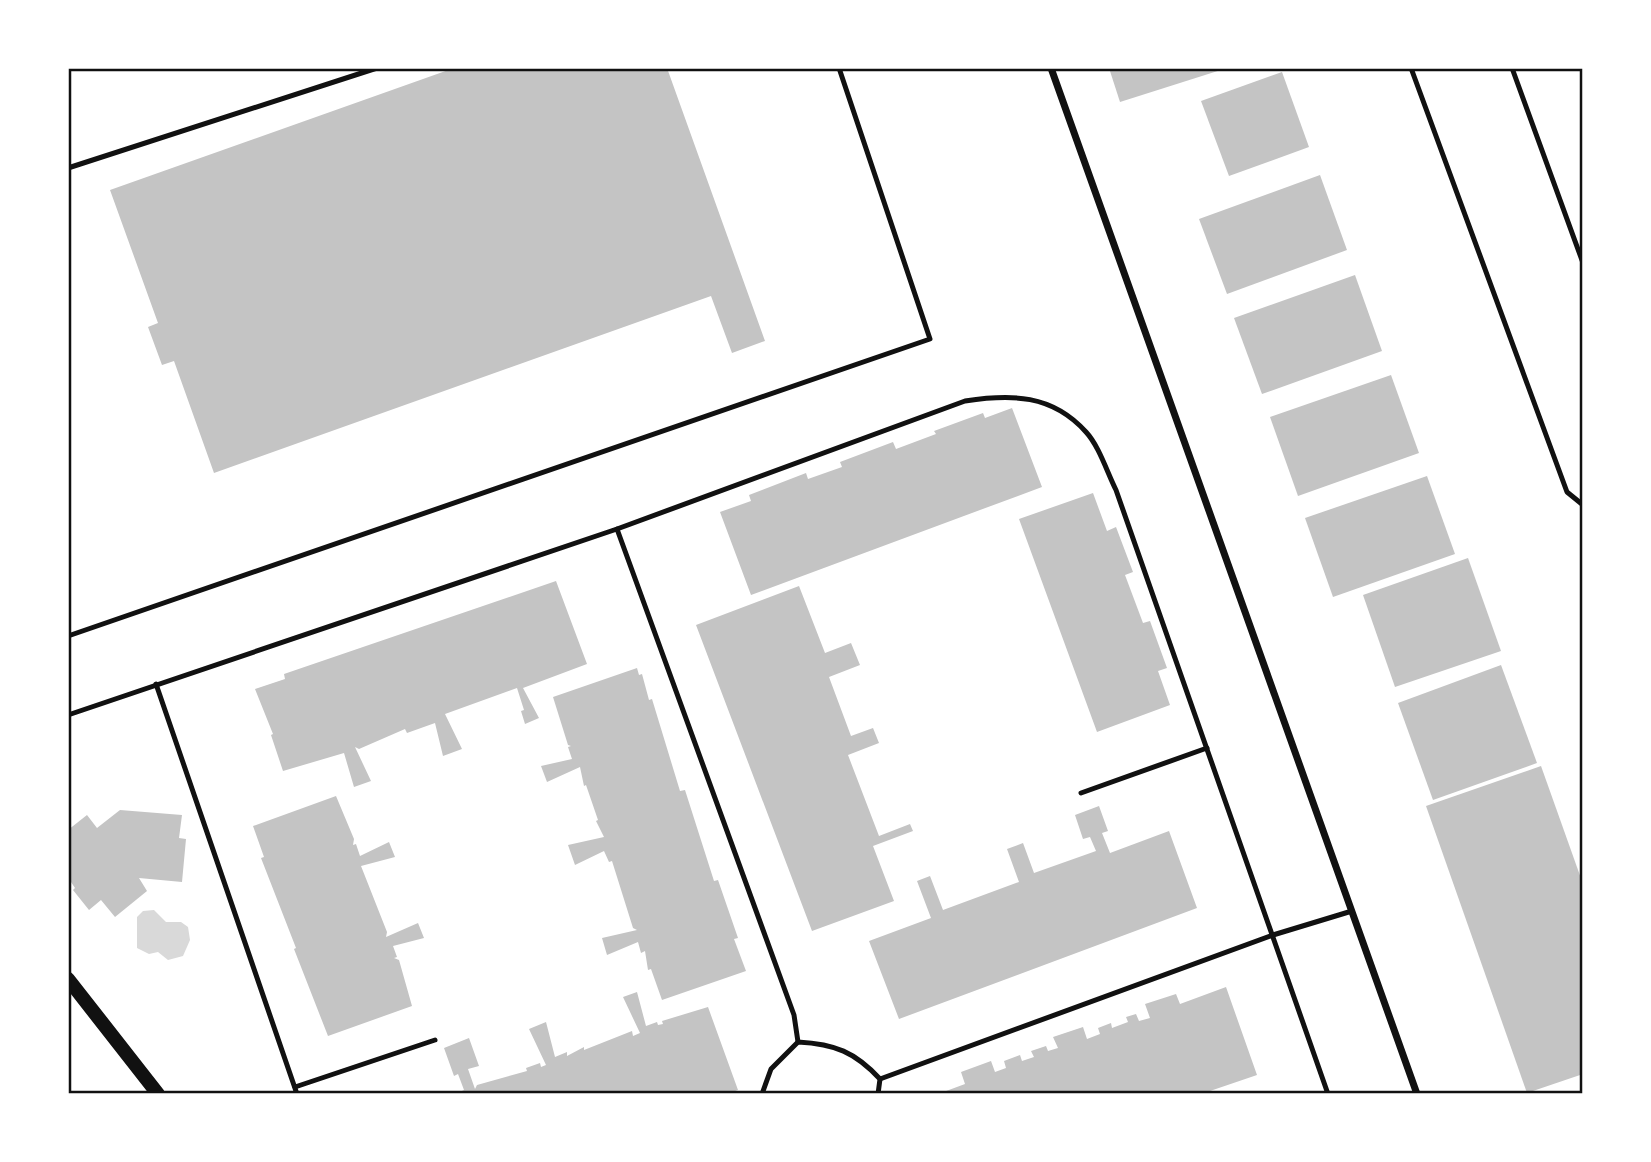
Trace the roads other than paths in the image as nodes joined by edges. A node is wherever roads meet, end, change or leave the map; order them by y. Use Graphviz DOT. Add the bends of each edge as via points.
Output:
graph roads {
  1 [pos="377,68"];
  2 [pos="839,68"];
  3 [pos="1051,68"];
  4 [pos="1410,68"];
  5 [pos="1512,68"];
  6 [pos="68,168"];
  7 [pos="1583,263"];
  8 [pos="1583,505"];
  9 [pos="617,529"];
  10 [pos="68,636"];
  11 [pos="156,684"];
  12 [pos="68,715"];
  13 [pos="1207,748"];
  14 [pos="1081,793"];
  15 [pos="1352,911"];
  16 [pos="1273,935"];
  17 [pos="68,979"];
  18 [pos="435,1040"];
  19 [pos="798,1042"];
  20 [pos="880,1079"];
  21 [pos="296,1091"];
  22 [pos="158,1094"];
  23 [pos="762,1094"];
  24 [pos="878,1094"];
  25 [pos="1328,1094"];
  26 [pos="1417,1094"];
  1 -- 6 [label="lane"];
  2 -- 10 [label="lane" via="930,339"];
  3 -- 15 [label="street"];
  4 -- 8 [label="lane" via="1567,492"];
  5 -- 7 [label="lane"];
  9 -- 11 [label="lane"];
  9 -- 13 [label="lane" via="965,401 1006,395 1054,405 1087,433 1116,490"];
  9 -- 19 [label="lane" via="794,1015"];
  11 -- 12 [label="lane"];
  11 -- 21 [label="lane"];
  13 -- 14 [label="lane"];
  13 -- 16 [label="lane"];
  15 -- 16 [label="lane"];
  15 -- 26 [label="street"];
  16 -- 20 [label="lane"];
  16 -- 25 [label="lane"];
  17 -- 22 [label="main road"];
  18 -- 21 [label="lane"];
  19 -- 20 [label="lane" via="829,1044 864,1061"];
  19 -- 23 [label="lane" via="771,1069"];
  20 -- 24 [label="lane"];
}
